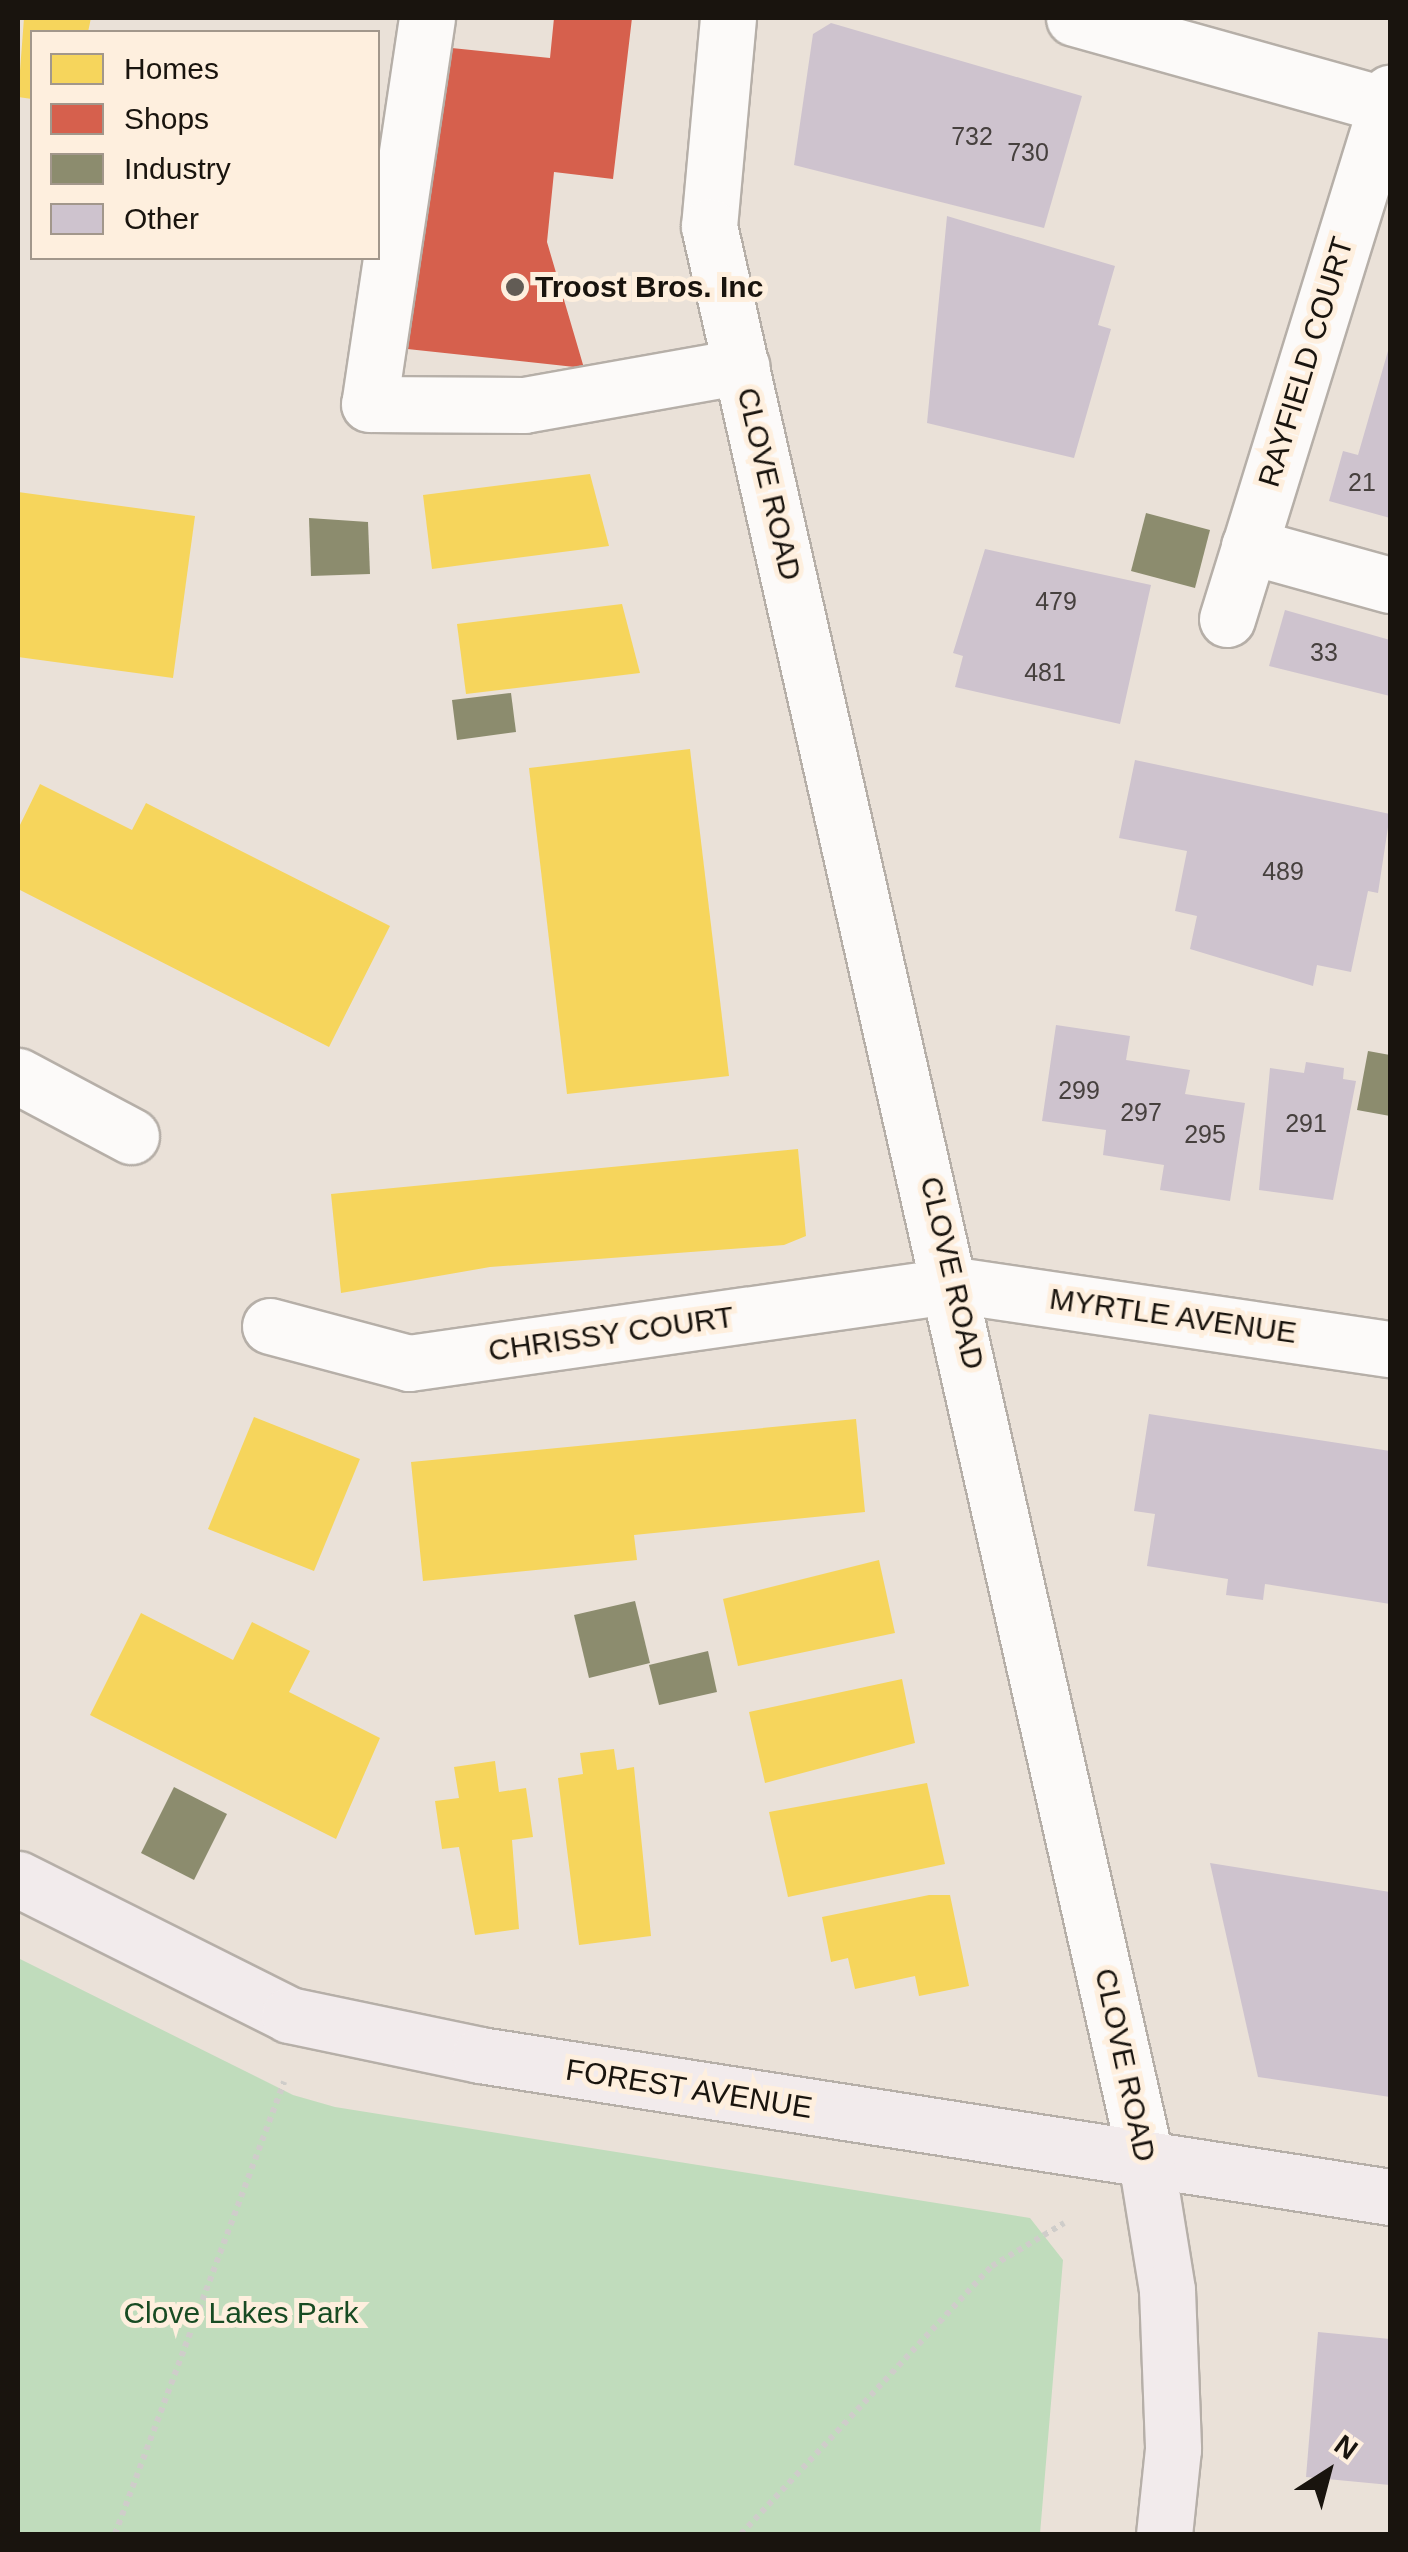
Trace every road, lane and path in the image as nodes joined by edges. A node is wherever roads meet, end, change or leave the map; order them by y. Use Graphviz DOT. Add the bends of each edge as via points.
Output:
graph roads {
  1 [pos="427,18"];
  2 [pos="728,18"];
  3 [pos="1074,18"];
  4 [pos="1388,101"];
  5 [pos="742,366"];
  6 [pos="1249,546"];
  7 [pos="1390,586"];
  8 [pos="1227,619"];
  9 [pos="18,1076"];
  10 [pos="130,1136"];
  11 [pos="955,1284"];
  12 [pos="270,1326"];
  13 [pos="1390,1348"];
  14 [pos="18,1879"];
  15 [pos="284,2082"];
  16 [pos="1146,2160"];
  17 [pos="1390,2197"];
  18 [pos="1064,2223"];
  19 [pos="115,2534"];
  20 [pos="740,2534"];
  21 [pos="1164,2534"];
  1 -- 5 [label="street" via="369,404 524,405"];
  2 -- 5 [label="street, CLOVE ROAD" via="709,226"];
  3 -- 4 [label="street"];
  4 -- 6 [label="street, RAYFIELD COURT"];
  5 -- 11 [label="street, CLOVE ROAD"];
  6 -- 7 [label="street"];
  6 -- 8 [label="street, RAYFIELD COURT"];
  9 -- 10 [label="street"];
  11 -- 12 [label="street, CHRISSY COURT" via="409,1363"];
  11 -- 13 [label="street, MYRTLE AVENUE"];
  11 -- 16 [label="street, CLOVE ROAD"];
  14 -- 16 [label="main road, FOREST AVENUE" via="290,2015 480,2055"];
  15 -- 19 [label="path"];
  16 -- 17 [label="main road, FOREST AVENUE"];
  16 -- 21 [label="main road, CLOVE ROAD" via="1166,2290 1173,2448"];
  18 -- 20 [label="path" via="992,2266"];
}
